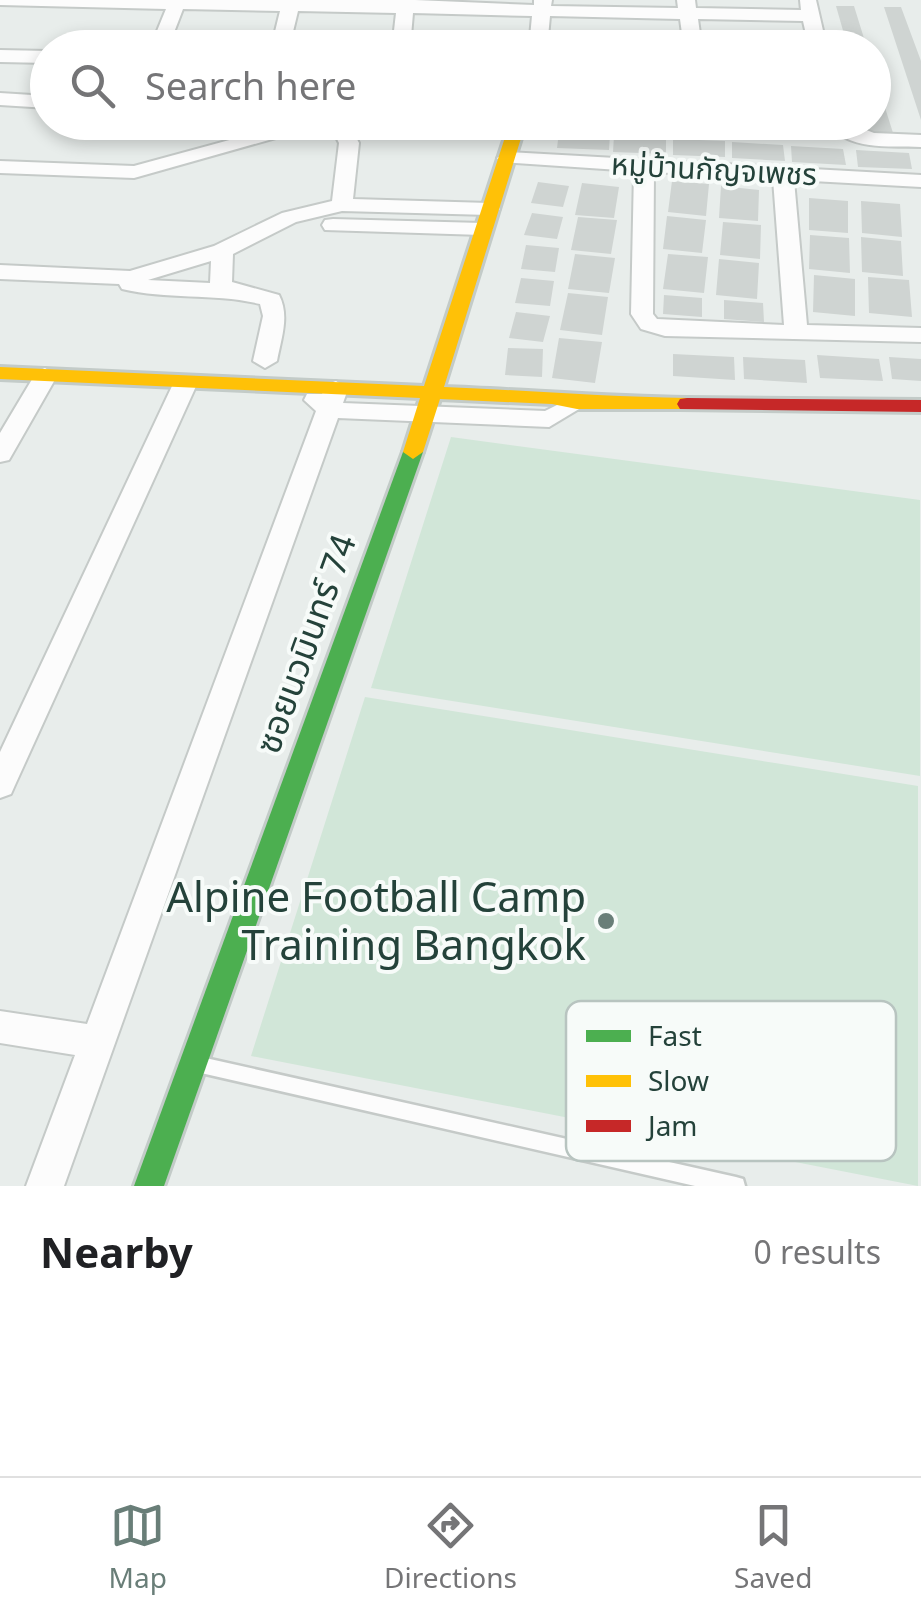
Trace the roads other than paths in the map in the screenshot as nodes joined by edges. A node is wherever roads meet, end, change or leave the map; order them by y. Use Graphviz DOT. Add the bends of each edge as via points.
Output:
graph roads {
  1 [pos="0,0"];
  2 [pos="74,1"];
  3 [pos="178,1"];
  4 [pos="292,3"];
  5 [pos="406,3"];
  6 [pos="543,5"];
  7 [pos="687,7"];
  8 [pos="809,8"];
  9 [pos="166,30"];
  10 [pos="285,30"];
  11 [pos="403,30"];
  12 [pos="540,30"];
  13 [pos="0,56"];
  14 [pos="30,56"];
  15 [pos="0,99"];
  16 [pos="30,101"];
  17 [pos="891,139"];
  18 [pos="253,140"];
  19 [pos="347,140"];
  20 [pos="512,140"];
  21 [pos="921,141"];
  22 [pos="507,158"];
  23 [pos="644,166"];
  24 [pos="0,167"];
  25 [pos="783,174"];
  26 [pos="921,181"];
  27 [pos="342,205"];
  28 [pos="486,219"];
  29 [pos="262,232"];
  30 [pos="222,252"];
  31 [pos="0,272"];
  32 [pos="104,280"];
  33 [pos="229,290"];
  34 [pos="796,331"];
  35 [pos="921,335"];
  36 [pos="265,361"];
  37 [pos="0,373"];
  38 [pos="45,376"];
  39 [pos="185,384"];
  40 [pos="304,390"];
  41 [pos="333,400"];
  42 [pos="577,403"];
  43 [pos="430,404"];
  44 [pos="921,406"];
  45 [pos="0,454"];
  46 [pos="0,784"];
  47 [pos="0,1026"];
  48 [pos="97,1042"];
  49 [pos="190,1063"];
  50 [pos="566,1148"];
  51 [pos="625,1161"];
  52 [pos="46,1186"];
  53 [pos="148,1186"];
  54 [pos="736,1186"];
  1 -- 2 [label="street"];
  2 -- 3 [label="street"];
  3 -- 4 [label="street"];
  3 -- 9 [label="street"];
  4 -- 5 [label="street"];
  4 -- 10 [label="street"];
  5 -- 6 [label="street"];
  5 -- 11 [label="street"];
  6 -- 7 [label="street"];
  6 -- 12 [label="street"];
  7 -- 8 [label="street"];
  13 -- 14 [label="street"];
  15 -- 16 [label="street"];
  17 -- 21 [label="street"];
  18 -- 24 [label="street" via="134,172"];
  19 -- 27 [label="street"];
  20 -- 22 [label="street, ซอยนวมินทร์ 74"];
  22 -- 23 [label="street, หมู่บ้านกัญจเพชร"];
  22 -- 28 [label="street, ซอยนวมินทร์ 74"];
  23 -- 25 [label="street, หมู่บ้านกัญจเพชร"];
  23 -- 34 [label="street" via="642,314 648,324"];
  25 -- 26 [label="street, หมู่บ้านกัญจเพชร"];
  25 -- 34 [label="street"];
  27 -- 28 [label="street"];
  27 -- 29 [label="street" via="289,217"];
  28 -- 29 [label="street"];
  28 -- 43 [label="street, ซอยนวมินทร์ 74"];
  29 -- 30 [label="street"];
  30 -- 32 [label="street"];
  30 -- 33 [label="street" via="221,284"];
  31 -- 32 [label="street"];
  32 -- 33 [label="street"];
  33 -- 36 [label="street" via="272,300"];
  34 -- 35 [label="street"];
  37 -- 38 [label="street"];
  38 -- 39 [label="street"];
  38 -- 45 [label="street"];
  39 -- 40 [label="street"];
  39 -- 46 [label="street"];
  40 -- 41 [label="street"];
  41 -- 43 [label="street"];
  41 -- 48 [label="street"];
  42 -- 43 [label="street" via="549,419"];
  42 -- 44 [label="street"];
  43 -- 49 [label="street, ซอยนวมินทร์ 74"];
  47 -- 48 [label="street"];
  48 -- 52 [label="street"];
  49 -- 50 [label="lane"];
  49 -- 53 [label="street, ซอยนวมินทร์ 74"];
  51 -- 54 [label="lane"];
}
